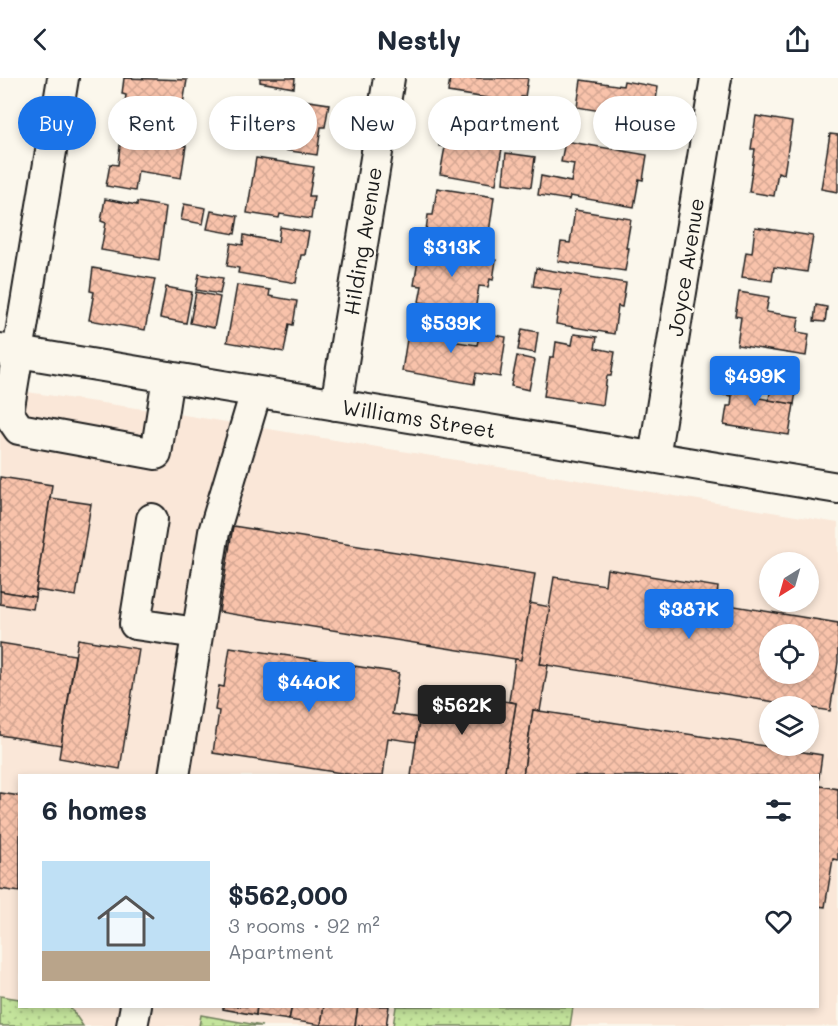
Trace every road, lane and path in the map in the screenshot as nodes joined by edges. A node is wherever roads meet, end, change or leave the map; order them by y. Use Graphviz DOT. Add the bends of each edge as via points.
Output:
graph roads {
  1 [pos="63,78"];
  2 [pos="388,78"];
  3 [pos="716,78"];
  4 [pos="9,350"];
  5 [pos="168,377"];
  6 [pos="256,392"];
  7 [pos="336,405"];
  8 [pos="654,457"];
  9 [pos="838,488"];
  10 [pos="152,519"];
  11 [pos="197,633"];
  12 [pos="174,774"];
  13 [pos="136,1008"];
  14 [pos="132,1026"];
  1 -- 4 [label="street"];
  2 -- 7 [label="street, Hilding Avenue"];
  3 -- 8 [label="street, Joyce Avenue"];
  4 -- 5 [label="street, Williams Street"];
  4 -- 5 [label="street" via="8,413 19,429 156,454"];
  5 -- 6 [label="street, Williams Street"];
  6 -- 7 [label="street, Williams Street"];
  6 -- 11 [label="street" via="214,532"];
  7 -- 8 [label="street, Williams Street"];
  8 -- 9 [label="street, Williams Street"];
  10 -- 11 [label="street" via="135,624"];
  11 -- 12 [label="street"];
  13 -- 14 [label="street"];
}
